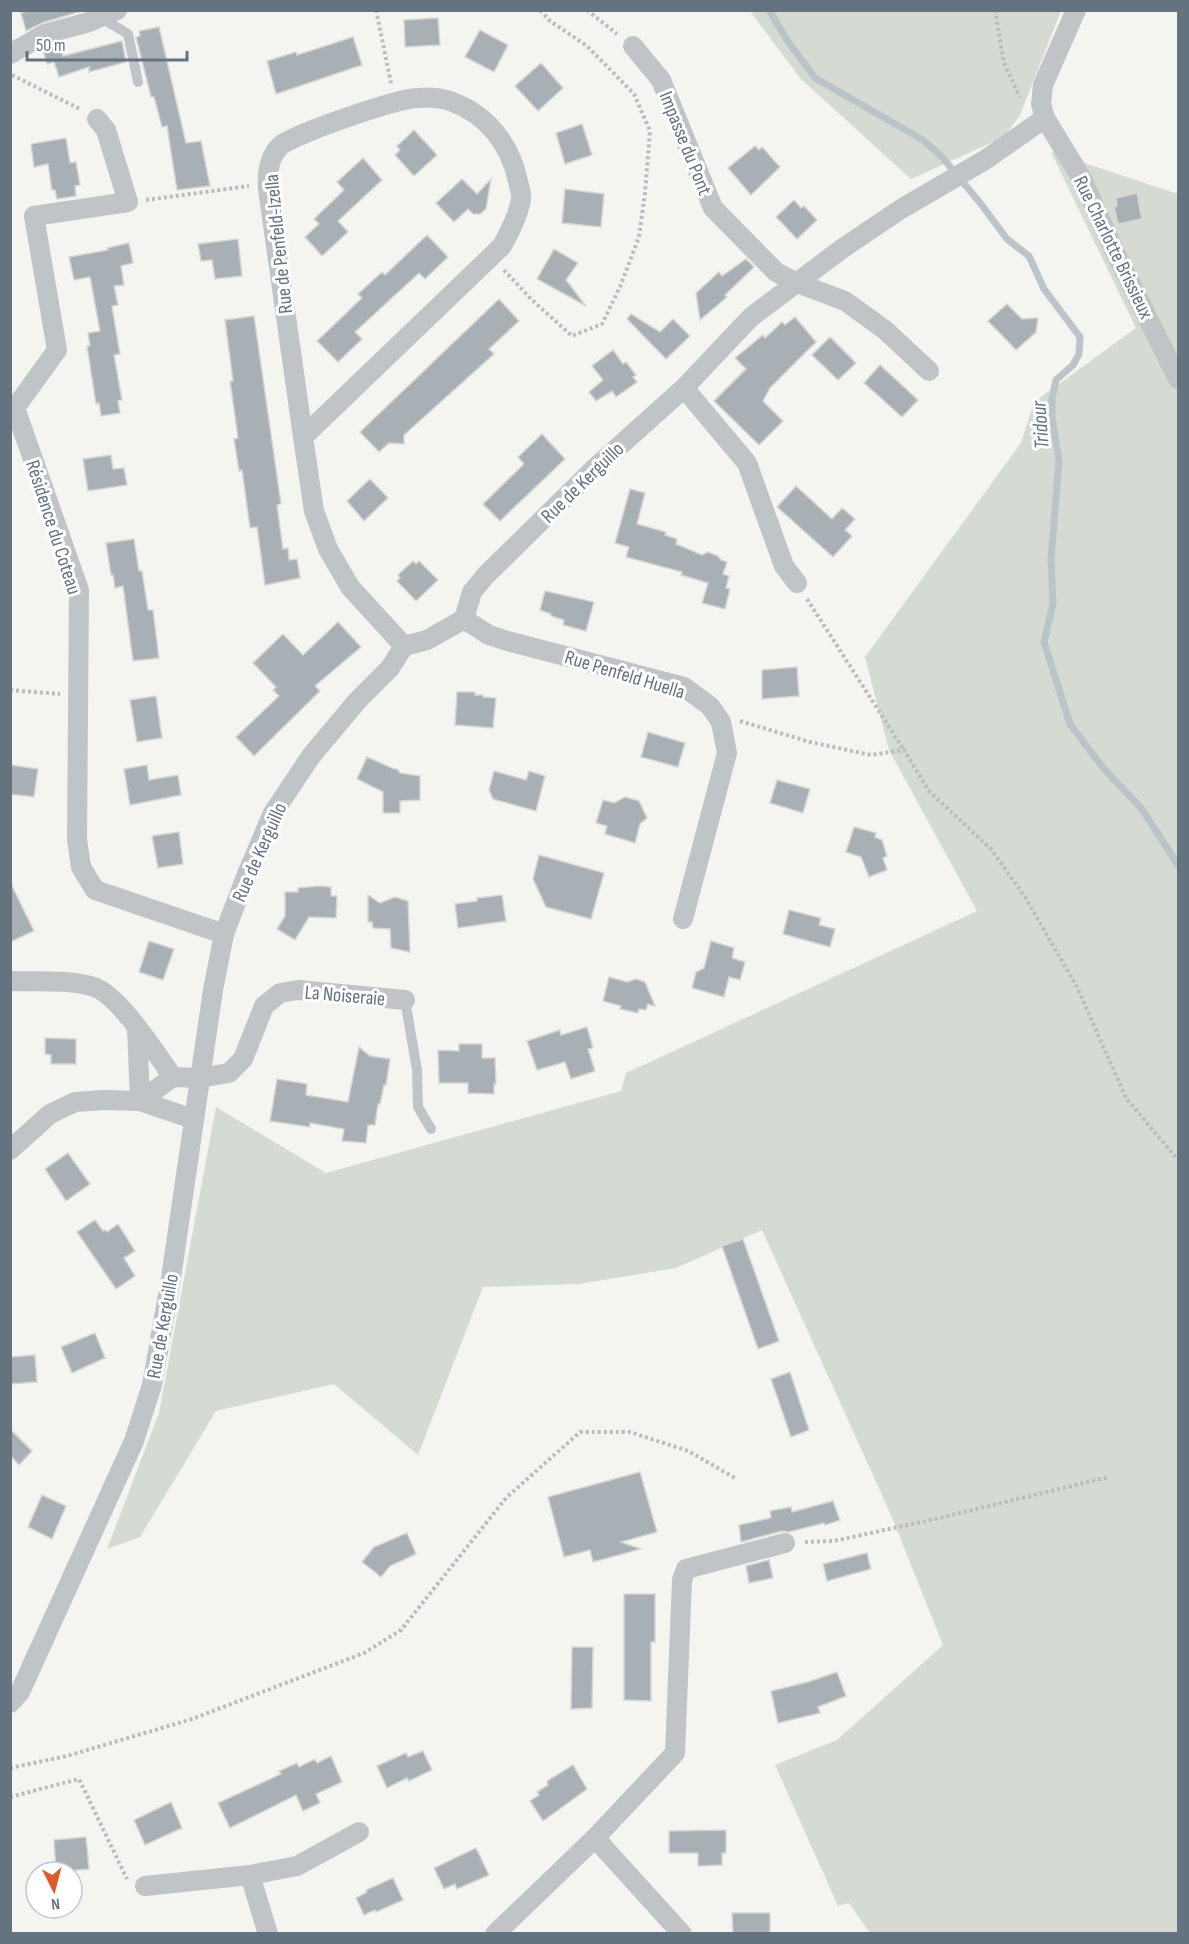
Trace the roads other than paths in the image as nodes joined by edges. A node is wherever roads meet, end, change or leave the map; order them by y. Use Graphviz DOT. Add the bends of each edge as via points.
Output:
graph roads {
  1 [pos="1076,10"];
  2 [pos="99,15"];
  3 [pos="633,46"];
  4 [pos="10,54"];
  5 [pos="138,82"];
  6 [pos="97,119"];
  7 [pos="1042,120"];
  8 [pos="797,283"];
  9 [pos="929,371"];
  10 [pos="1179,379"];
  11 [pos="684,388"];
  12 [pos="303,437"];
  13 [pos="800,588"];
  14 [pos="464,619"];
  15 [pos="404,646"];
  16 [pos="683,919"];
  17 [pos="225,934"];
  18 [pos="10,981"];
  19 [pos="405,1000"];
  20 [pos="137,1028"];
  21 [pos="173,1077"];
  22 [pos="199,1078"];
  23 [pos="140,1101"];
  24 [pos="193,1119"];
  25 [pos="430,1129"];
  26 [pos="10,1150"];
  27 [pos="785,1543"];
  28 [pos="10,1703"];
  29 [pos="359,1832"];
  30 [pos="595,1838"];
  31 [pos="250,1875"];
  32 [pos="145,1886"];
  33 [pos="268,1934"];
  34 [pos="495,1934"];
  35 [pos="682,1934"];
  1 -- 7 [label="street" via="1043,85"];
  2 -- 4 [label="street" via="45,34"];
  2 -- 5 [label="lane" via="129,34"];
  3 -- 8 [label="street, Impasse du Pont" via="661,80 713,208 776,272"];
  6 -- 17 [label="street, Résidence du Coteau" via="106,130 128,202 34,216 57,350 15,408 79,590 76,839 81,867 95,890"];
  7 -- 8 [label="street, Rue de Kerguillo" via="985,160 901,209"];
  7 -- 10 [label="street, Rue Charlotte Brissieux" via="1082,179"];
  8 -- 9 [label="street, Impasse du Pont" via="845,301 885,330"];
  8 -- 11 [label="street, Rue de Kerguillo" via="751,317"];
  11 -- 13 [label="street" via="747,463 784,566"];
  11 -- 14 [label="street, Rue de Kerguillo" via="486,575 472,592"];
  12 -- 12 [label="street, Rue de Penfeld-Izella" via="268,183 269,166 279,147 302,135 395,102 418,98 449,101 479,116 501,137 515,167 522,197 513,224 502,246"];
  12 -- 15 [label="street, Rue de Penfeld-Izella" via="314,511 328,549 351,587"];
  14 -- 15 [label="street" via="426,640"];
  14 -- 16 [label="street, Rue Penfeld Huella" via="504,640 684,687 710,706 721,722 727,753"];
  15 -- 17 [label="street, Rue de Kerguillo" via="390,668 311,756 273,813"];
  17 -- 22 [label="street, Rue de Kerguillo"];
  18 -- 20 [label="street" via="96,988 115,1002"];
  19 -- 22 [label="street, La Noiseraie" via="298,990 280,993 264,1006 243,1059 229,1073"];
  19 -- 25 [label="lane, La Noiseraie" via="417,1070 418,1107"];
  20 -- 21 [label="street"];
  20 -- 23 [label="street"];
  21 -- 22 [label="street, La Noiseraie"];
  21 -- 23 [label="street"];
  22 -- 24 [label="street, Rue de Kerguillo"];
  23 -- 24 [label="street"];
  23 -- 26 [label="street" via="75,1102 50,1114"];
  24 -- 28 [label="street, Rue de Kerguillo" via="152,1385 134,1441 100,1518 20,1692"];
  27 -- 30 [label="street" via="686,1569 682,1580 675,1753"];
  29 -- 31 [label="street" via="297,1866"];
  30 -- 34 [label="street"];
  30 -- 35 [label="street"];
  31 -- 32 [label="street"];
  31 -- 33 [label="street"];
}
